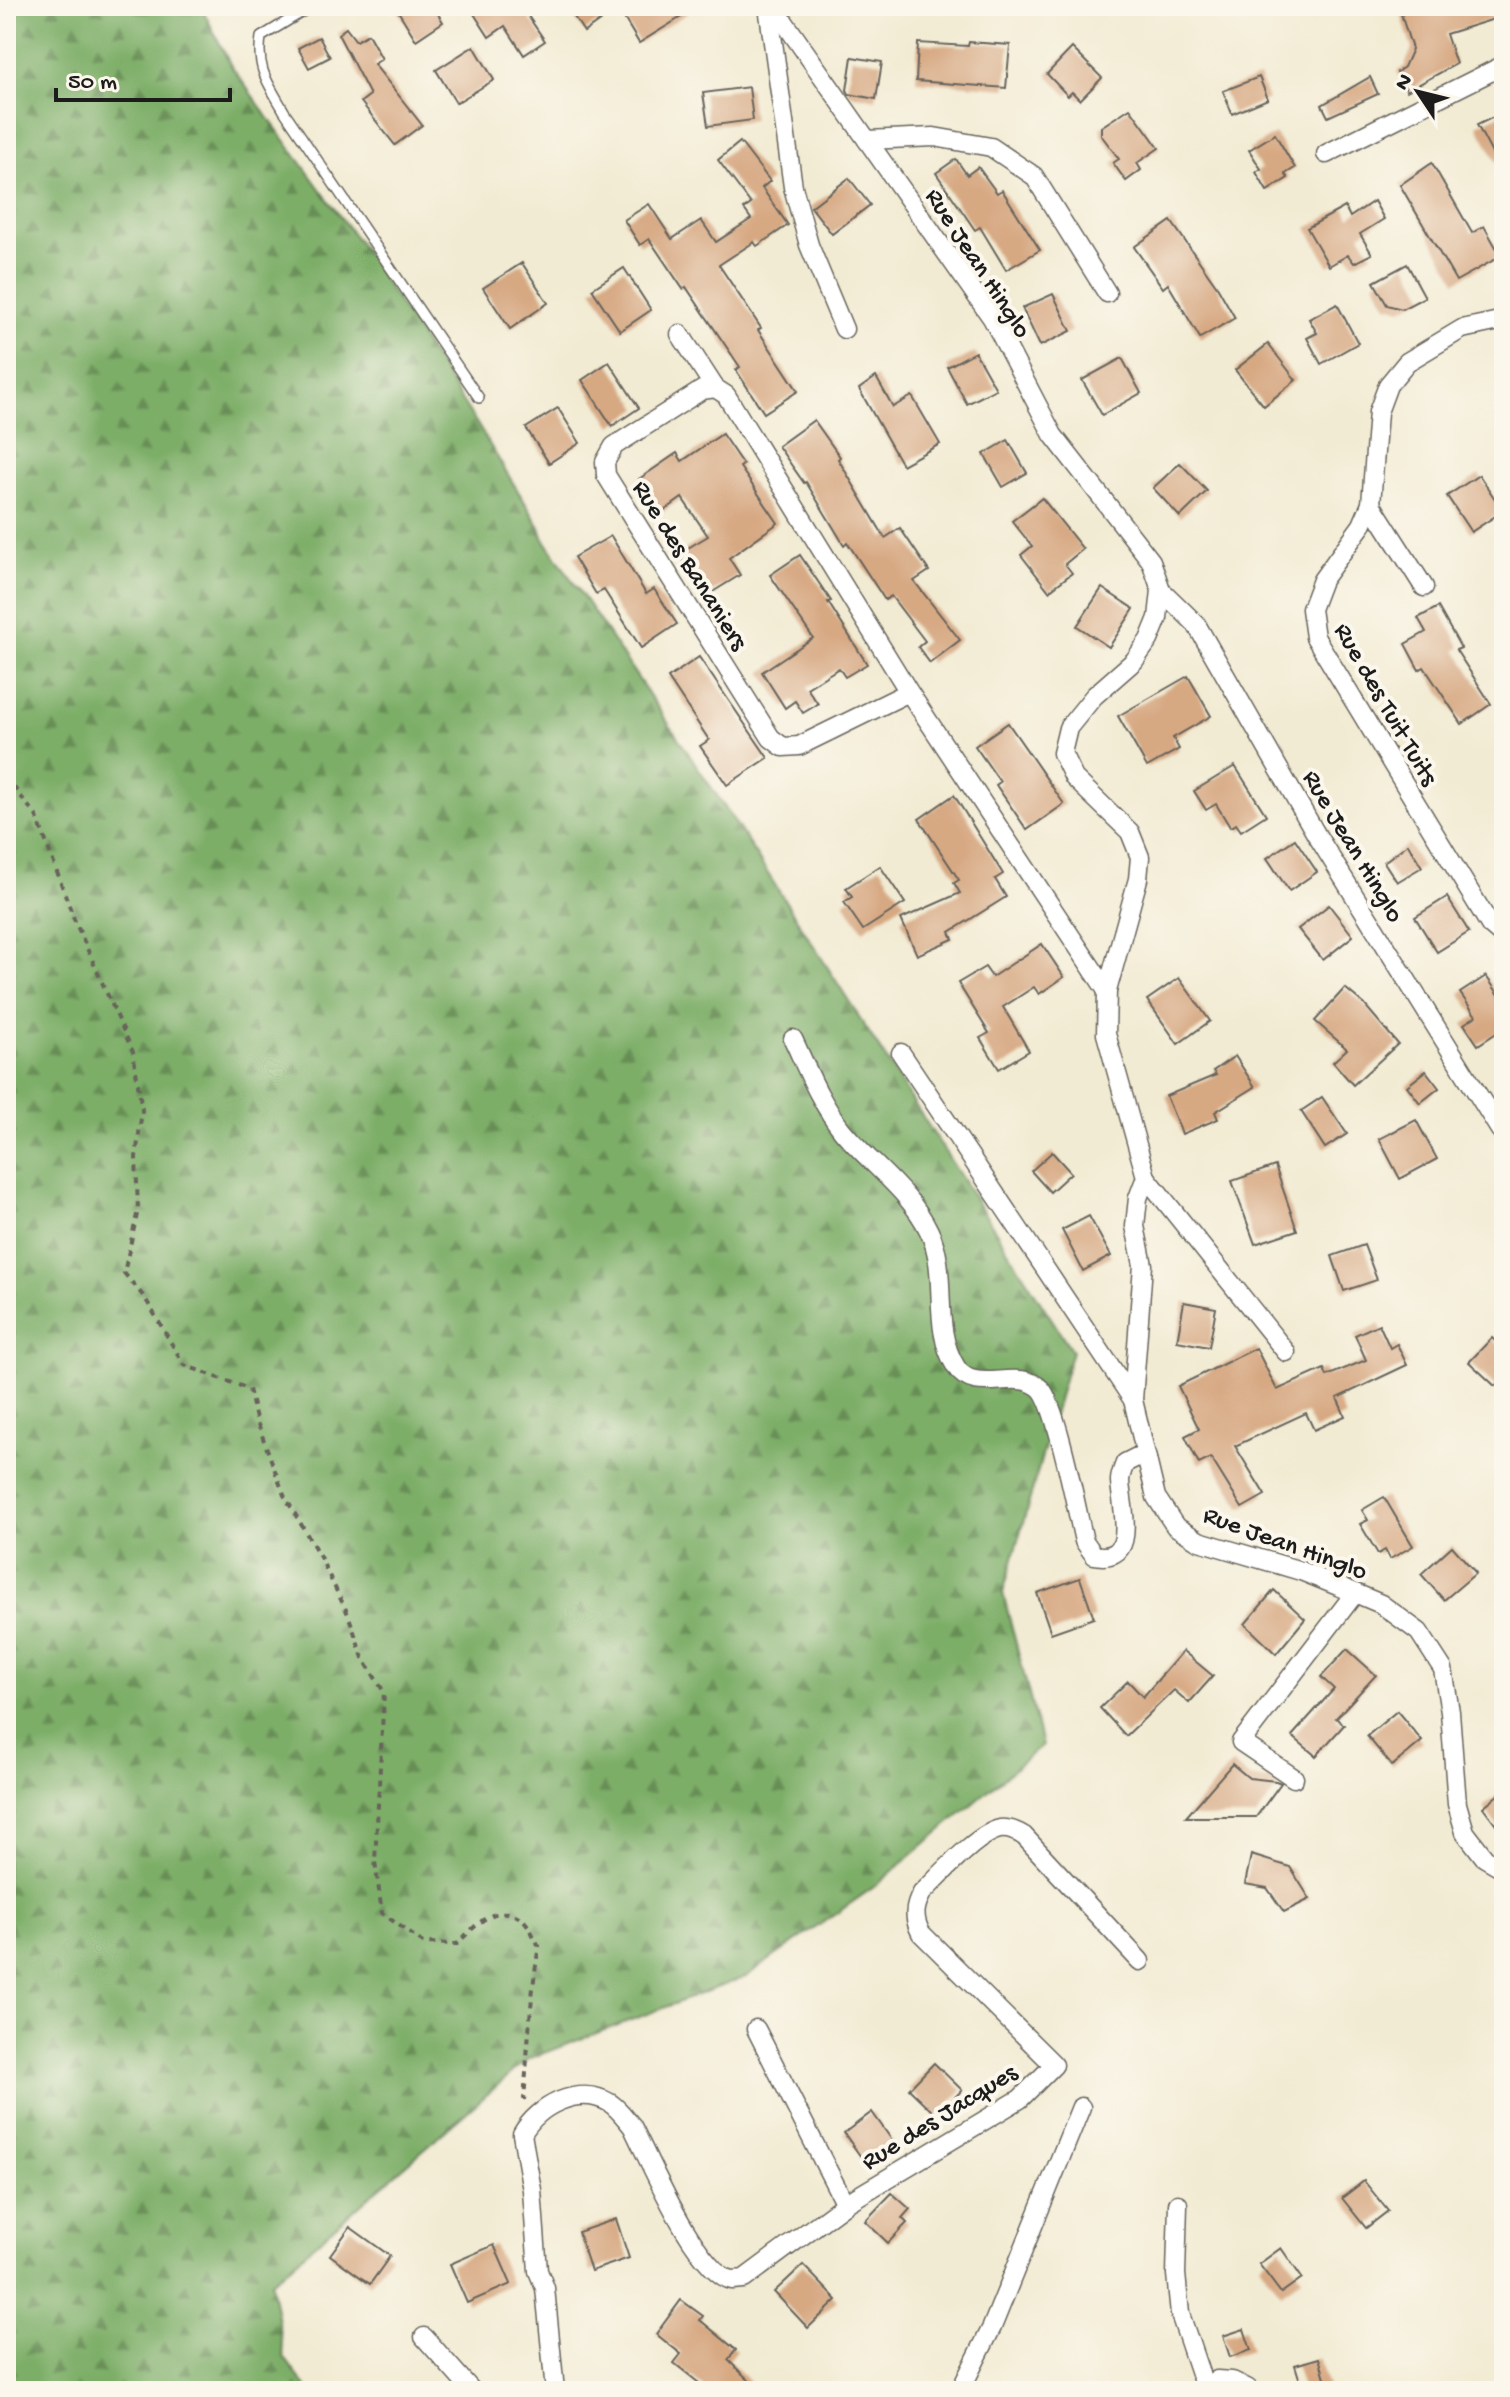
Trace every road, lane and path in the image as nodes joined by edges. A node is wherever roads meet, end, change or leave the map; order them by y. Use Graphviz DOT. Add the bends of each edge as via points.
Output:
graph roads {
  1 [pos="312,6"];
  2 [pos="770,6"];
  3 [pos="1504,65"];
  4 [pos="867,140"];
  5 [pos="1326,154"];
  6 [pos="1107,293"];
  7 [pos="1504,320"];
  8 [pos="844,329"];
  9 [pos="680,334"];
  10 [pos="715,388"];
  11 [pos="479,398"];
  12 [pos="1371,504"];
  13 [pos="1424,587"];
  14 [pos="1161,590"];
  15 [pos="909,692"];
  16 [pos="6,777"];
  17 [pos="1504,937"];
  18 [pos="1107,991"];
  19 [pos="793,1039"];
  20 [pos="901,1053"];
  21 [pos="1500,1130"];
  22 [pos="1146,1177"];
  23 [pos="1286,1352"];
  24 [pos="1133,1400"];
  25 [pos="1147,1459"];
  26 [pos="1355,1593"];
  27 [pos="1294,1778"];
  28 [pos="1504,1869"];
  29 [pos="1140,1961"];
  30 [pos="756,2029"];
  31 [pos="1081,2107"];
  32 [pos="522,2134"];
  33 [pos="845,2204"];
  34 [pos="1178,2204"];
  35 [pos="424,2337"];
  36 [pos="472,2391"];
  37 [pos="555,2391"];
  38 [pos="960,2391"];
  39 [pos="1208,2391"];
  40 [pos="1246,2391"];
  1 -- 11 [label="lane" via="261,37 260,70"];
  2 -- 4 [label="street, Rue Jean Hinglo"];
  2 -- 8 [label="street, Rue Jean Hinglo" via="793,187 809,245"];
  3 -- 5 [label="street"];
  4 -- 6 [label="street" via="934,137 991,147 1034,176"];
  4 -- 14 [label="street, Rue Jean Hinglo" via="992,318 1053,435 1151,561"];
  7 -- 12 [label="street, Rue des Tuit Tuits" via="1462,329 1407,362 1388,385 1378,412"];
  9 -- 10 [label="street"];
  10 -- 15 [label="street" via="726,395"];
  10 -- 15 [label="street, Rue des Bananiers" via="702,390 614,446 605,462 606,475 771,738 783,747 799,746"];
  12 -- 13 [label="street"];
  12 -- 17 [label="street, Rue des Tuit Tuits" via="1322,580 1311,609 1315,637 1490,925"];
  14 -- 18 [label="street" via="1149,640 1068,728 1062,753 1074,778 1130,832 1140,857"];
  14 -- 21 [label="street, Rue Jean Hinglo" via="1196,624 1316,834"];
  15 -- 18 [label="street"];
  16 -- 32 [label="path" via="37,817 74,919 133,1052 142,1110 136,1157 138,1210 124,1273 184,1365 249,1389 284,1495 319,1555 363,1658 384,1692 375,1861 382,1913 423,1943 457,1944 484,1917 503,1912 523,1919 539,1946"];
  18 -- 22 [label="street" via="1106,1034"];
  19 -- 25 [label="street" via="821,1102 927,1227 939,1261 942,1324 956,1367 968,1378 1016,1379 1041,1389 1052,1411 1084,1541 1094,1555 1106,1558 1124,1542 1120,1478 1125,1463"];
  20 -- 24 [label="street"];
  22 -- 23 [label="street"];
  22 -- 24 [label="street, Rue Jean Hinglo" via="1135,1226 1143,1265"];
  24 -- 25 [label="street, Rue Jean Hinglo"];
  25 -- 26 [label="street, Rue Jean Hinglo" via="1156,1497 1175,1526 1199,1541"];
  26 -- 27 [label="street" via="1241,1742"];
  26 -- 28 [label="street, Rue Jean Hinglo" via="1381,1604 1419,1632 1443,1669 1457,1804 1465,1832 1485,1858"];
  29 -- 33 [label="street, Rue des Jacques" via="1024,1836 998,1830 973,1845 922,1893 916,1924 1054,2065 997,2114"];
  30 -- 33 [label="street, Rue des Jacques"];
  31 -- 38 [label="street" via="992,2327"];
  32 -- 33 [label="street, Rue des Jacques" via="539,2111 555,2102 587,2097 608,2101 632,2126 694,2246 708,2264 732,2280 758,2271"];
  32 -- 37 [label="street"];
  34 -- 39 [label="street" via="1180,2314"];
  35 -- 36 [label="street"];
  39 -- 40 [label="street" via="1217,2383"];
}
